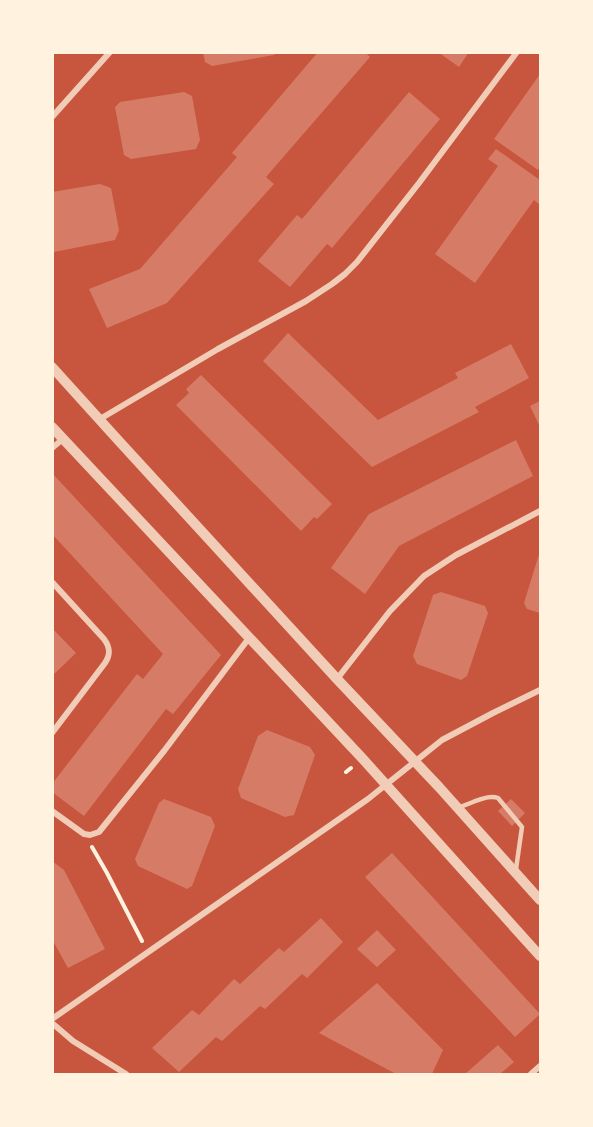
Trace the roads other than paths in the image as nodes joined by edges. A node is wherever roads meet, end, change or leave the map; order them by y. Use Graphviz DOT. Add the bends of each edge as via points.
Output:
graph roads {
  1 [pos="110,52"];
  2 [pos="517,52"];
  3 [pos="52,117"];
  4 [pos="52,367"];
  5 [pos="100,419"];
  6 [pos="52,427"];
  7 [pos="63,439"];
  8 [pos="52,448"];
  9 [pos="540,511"];
  10 [pos="52,582"];
  11 [pos="249,638"];
  12 [pos="337,679"];
  13 [pos="540,690"];
  14 [pos="52,733"];
  15 [pos="415,762"];
  16 [pos="386,786"];
  17 [pos="458,808"];
  18 [pos="52,811"];
  19 [pos="516,872"];
  20 [pos="540,900"];
  21 [pos="540,956"];
  22 [pos="52,1021"];
  23 [pos="540,1066"];
  24 [pos="126,1074"];
  25 [pos="531,1074"];
  1 -- 3 [label="street"];
  2 -- 5 [label="street" via="345,274 306,302"];
  4 -- 5 [label="street"];
  5 -- 12 [label="street"];
  6 -- 7 [label="street"];
  7 -- 8 [label="street"];
  7 -- 11 [label="street"];
  9 -- 12 [label="street" via="424,576 394,606"];
  10 -- 14 [label="street" via="110,650 105,663"];
  11 -- 16 [label="street"];
  11 -- 18 [label="street" via="99,832 84,834"];
  12 -- 15 [label="street"];
  13 -- 15 [label="street" via="442,740"];
  15 -- 16 [label="street"];
  15 -- 17 [label="street"];
  16 -- 21 [label="street"];
  16 -- 22 [label="street"];
  17 -- 19 [label="street"];
  17 -- 19 [label="lane" via="492,796 498,798 522,827"];
  19 -- 20 [label="street"];
  22 -- 24 [label="street" via="73,1041"];
  23 -- 25 [label="street"];
}
